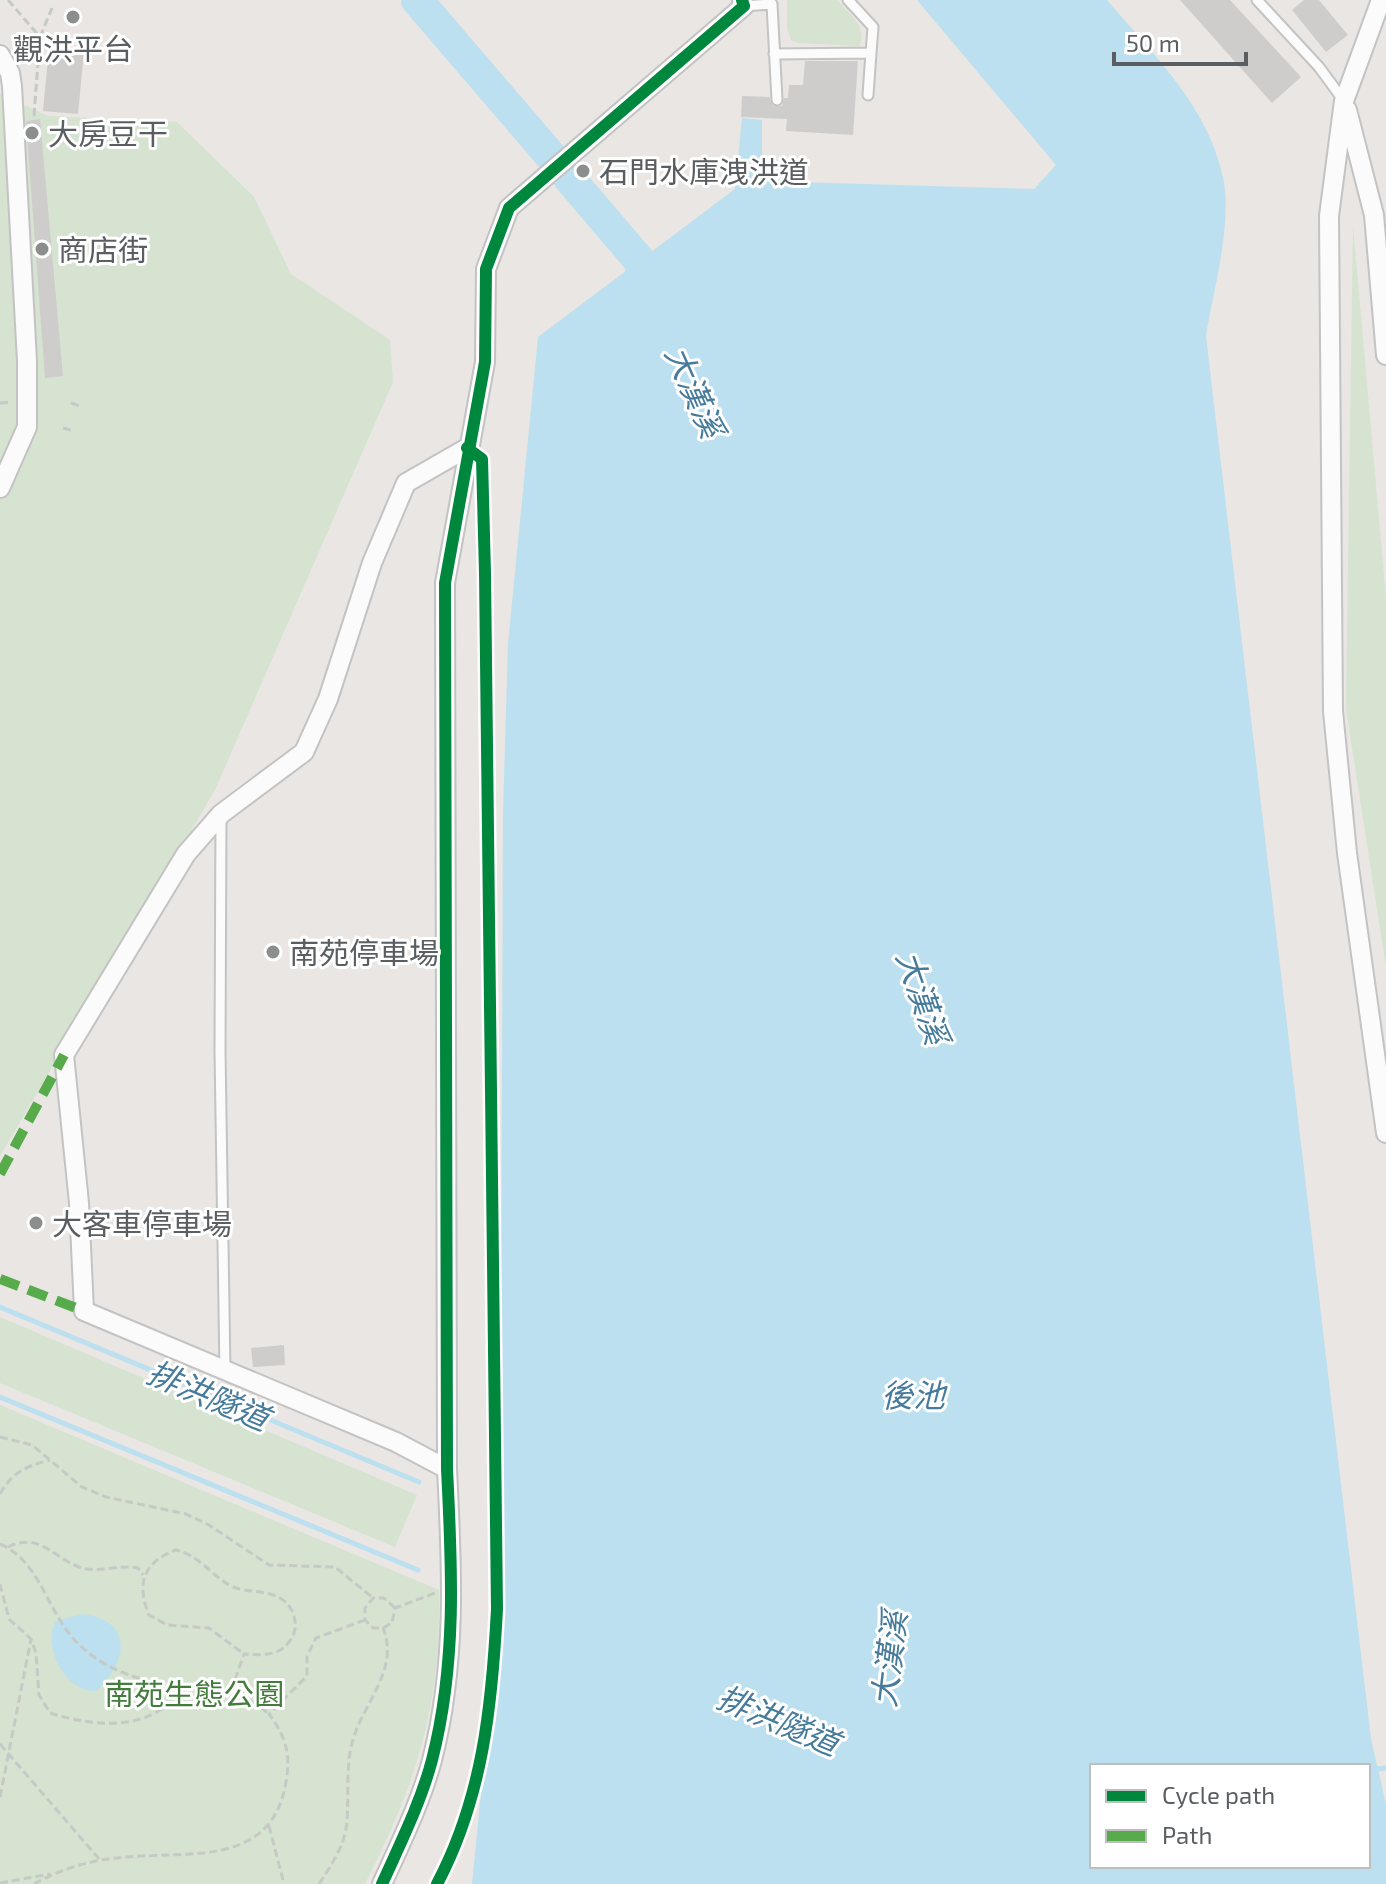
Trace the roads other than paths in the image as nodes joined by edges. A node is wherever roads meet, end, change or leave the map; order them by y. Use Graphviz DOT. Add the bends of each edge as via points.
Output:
graph roads {
  1 [pos="848,0"];
  2 [pos="1257,0"];
  3 [pos="1381,0"];
  4 [pos="772,2"];
  5 [pos="743,3"];
  6 [pos="871,53"];
  7 [pos="774,54"];
  8 [pos="0,55"];
  9 [pos="868,95"];
  10 [pos="777,100"];
  11 [pos="1344,101"];
  12 [pos="1386,355"];
  13 [pos="467,448"];
  14 [pos="0,488"];
  15 [pos="221,814"];
  16 [pos="1386,1133"];
  17 [pos="225,1372"];
  18 [pos="447,1469"];
  19 [pos="382,1884"];
  1 -- 6 [label="lane" via="873,27"];
  2 -- 11 [label="lane"];
  3 -- 11 [label="street"];
  4 -- 5 [label="lane"];
  4 -- 7 [label="lane"];
  5 -- 13 [label="street" via="509,208 486,269 485,362"];
  6 -- 7 [label="lane"];
  6 -- 9 [label="lane"];
  7 -- 10 [label="lane"];
  8 -- 14 [label="street" via="10,73 14,116 27,361 27,427"];
  11 -- 12 [label="street" via="1374,215"];
  11 -- 16 [label="street" via="1329,216 1333,711"];
  13 -- 15 [label="street" via="406,483 304,752"];
  13 -- 18 [label="street" via="445,583"];
  15 -- 17 [label="lane"];
  15 -- 17 [label="street" via="186,854 64,1055 84,1311"];
  17 -- 18 [label="street" via="396,1442"];
  18 -- 19 [label="street" via="452,1640 431,1762"];
}
